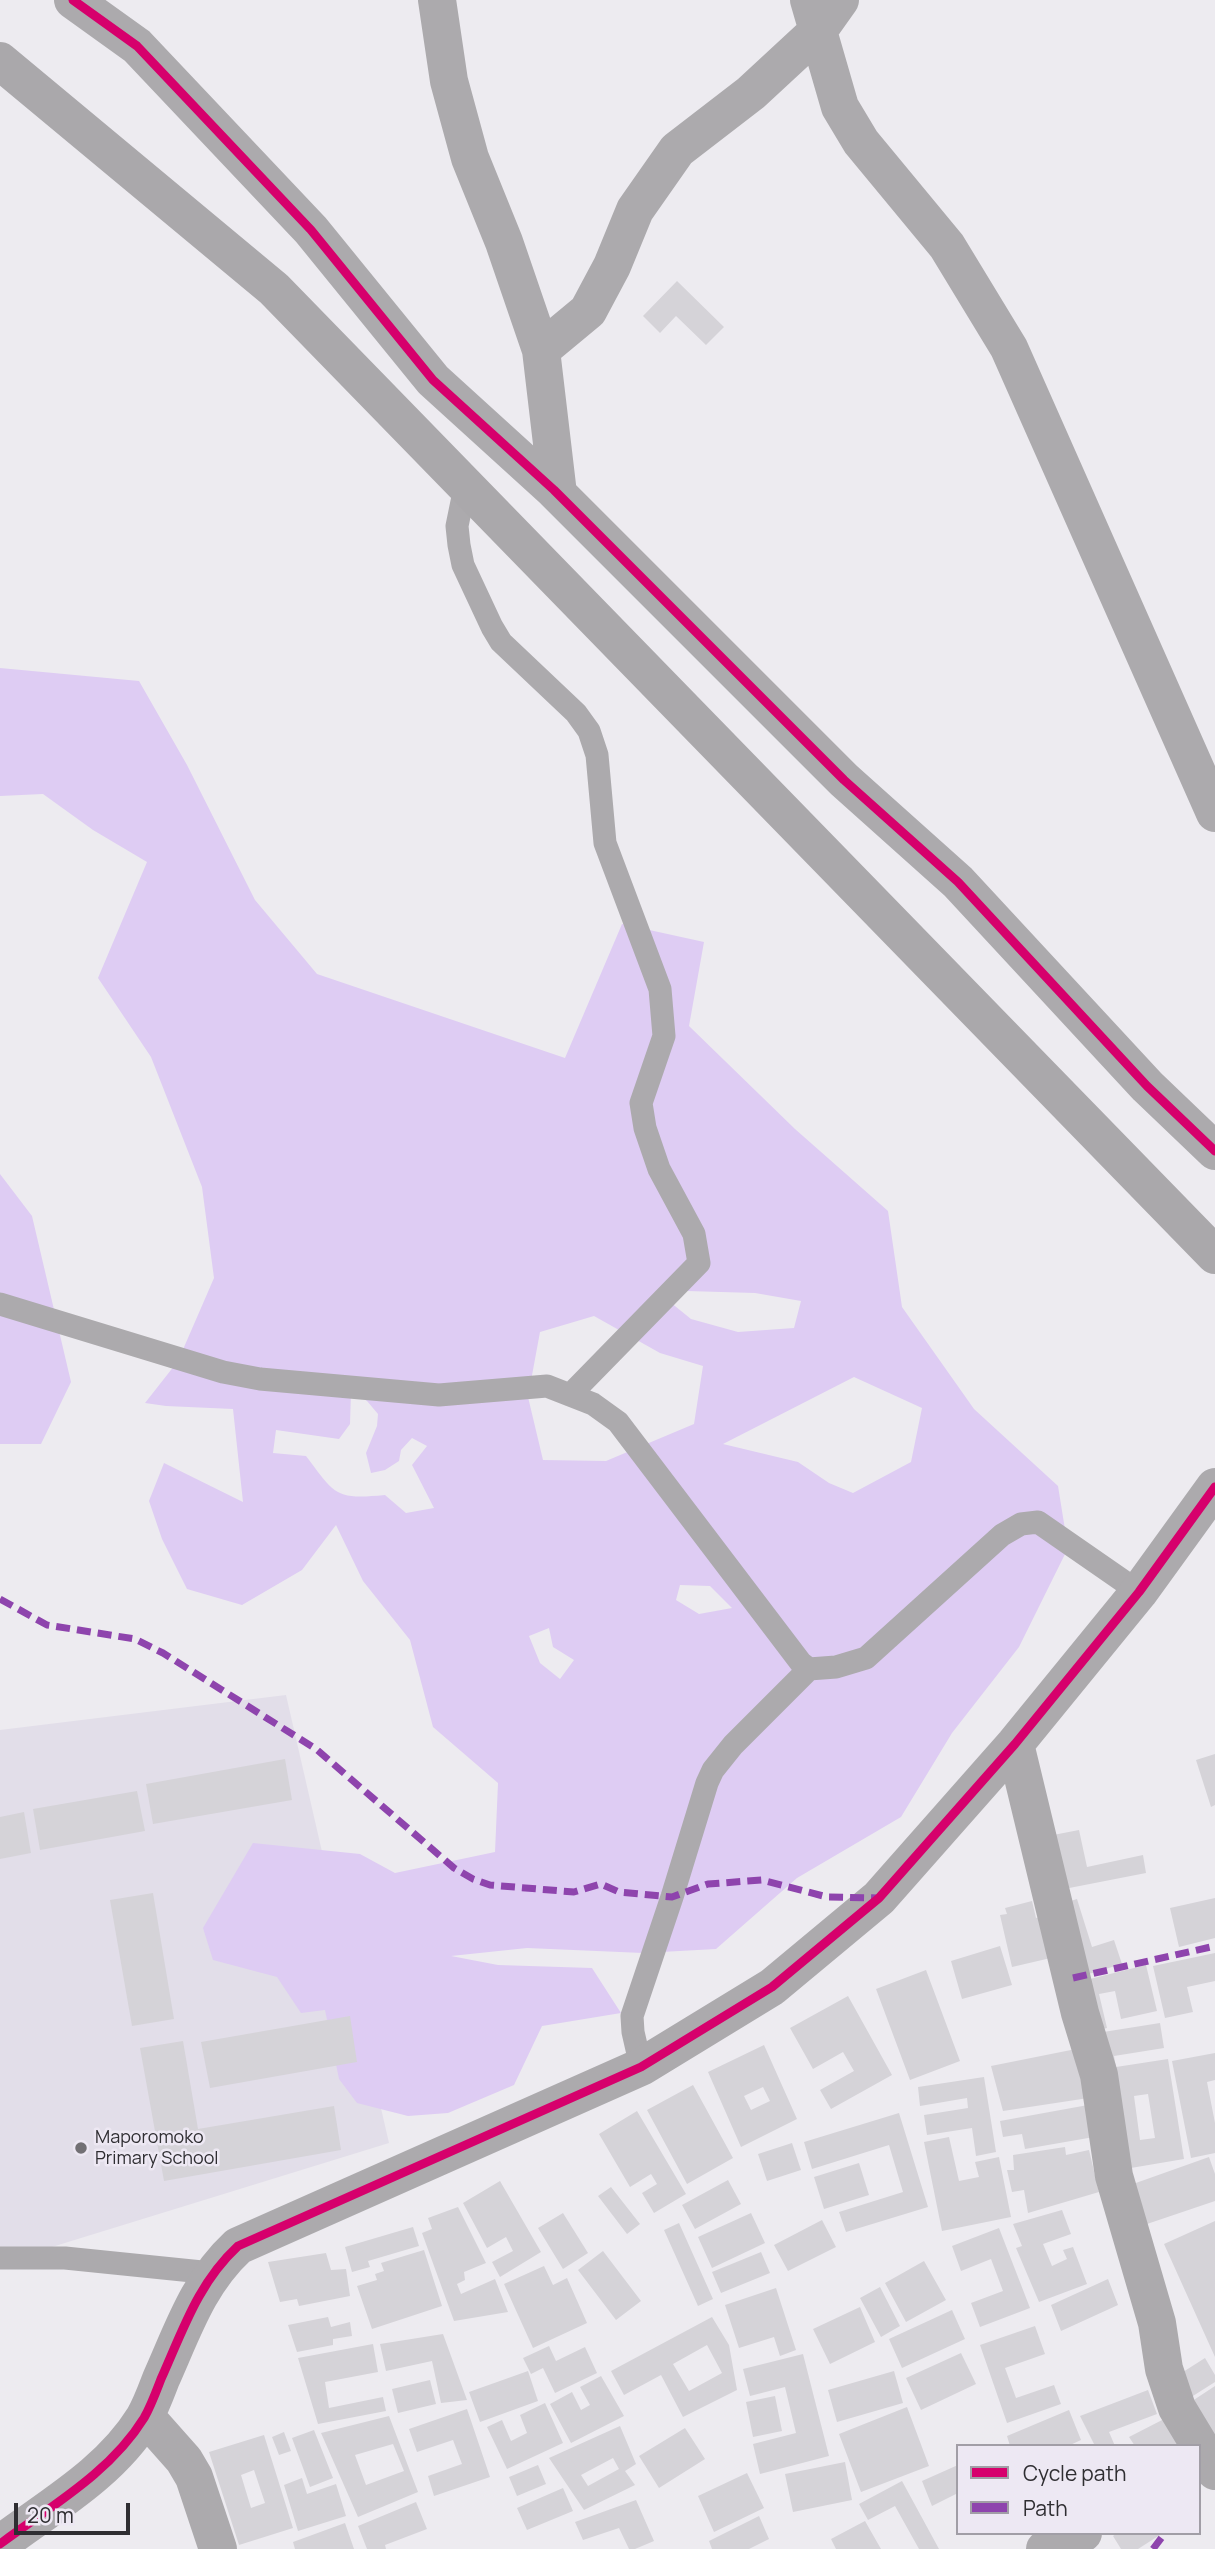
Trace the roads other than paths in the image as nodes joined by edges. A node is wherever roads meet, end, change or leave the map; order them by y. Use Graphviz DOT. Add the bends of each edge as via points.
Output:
graph roads {
  1 [pos="73,0"];
  2 [pos="438,0"];
  3 [pos="840,0"];
  4 [pos="813,16"];
  5 [pos="7,72"];
  6 [pos="541,350"];
  7 [pos="465,487"];
  8 [pos="558,494"];
  9 [pos="1215,813"];
  10 [pos="1215,1150"];
  11 [pos="1215,1255"];
  12 [pos="0,1304"];
  13 [pos="570,1395"];
  14 [pos="1215,1487"];
  15 [pos="1139,1592"];
  16 [pos="809,1669"];
  17 [pos="1015,1744"];
  18 [pos="641,2067"];
  19 [pos="0,2258"];
  20 [pos="212,2273"];
  21 [pos="145,2416"];
  22 [pos="1199,2444"];
  23 [pos="1201,2448"];
  24 [pos="1215,2471"];
  25 [pos="1215,2478"];
  26 [pos="1201,2489"];
  27 [pos="1078,2535"];
  28 [pos="0,2544"];
  29 [pos="218,2549"];
  30 [pos="1045,2549"];
  1 -- 8 [label="street" via="137,46 311,230 433,380"];
  2 -- 6 [label="street" via="449,81 470,158"];
  3 -- 4 [label="street"];
  4 -- 6 [label="street" via="751,93 677,150 635,210 588,311"];
  4 -- 9 [label="street" via="839,107 861,142 947,246 1009,348"];
  5 -- 7 [label="highway" via="274,289"];
  6 -- 8 [label="street"];
  7 -- 11 [label="highway"];
  7 -- 13 [label="lane" via="457,526 459,545 463,565 492,627 501,642 576,713 589,731 597,755 605,842 660,989 664,1036 641,1103 645,1128 700,1255 699,1263"];
  8 -- 10 [label="street" via="844,779 958,882 1147,1086"];
  12 -- 13 [label="lane" via="223,1372 260,1379 439,1395 547,1387"];
  13 -- 16 [label="lane" via="618,1422"];
  14 -- 15 [label="street"];
  15 -- 16 [label="lane" via="1038,1522 1021,1524 1002,1535 866,1658"];
  15 -- 17 [label="street"];
  16 -- 18 [label="lane" via="733,1745 707,1783 632,2016"];
  17 -- 18 [label="street" via="880,1898 772,1987"];
  17 -- 22 [label="street" via="1099,2075 1114,2176 1157,2323 1164,2369 1177,2408"];
  18 -- 20 [label="street" via="239,2246"];
  19 -- 20 [label="lane" via="65,2258"];
  20 -- 21 [label="street"];
  21 -- 28 [label="street" via="110,2462"];
  21 -- 29 [label="street" via="194,2477"];
  23 -- 24 [label="street"];
  25 -- 26 [label="street"];
  27 -- 30 [label="street"];
}
